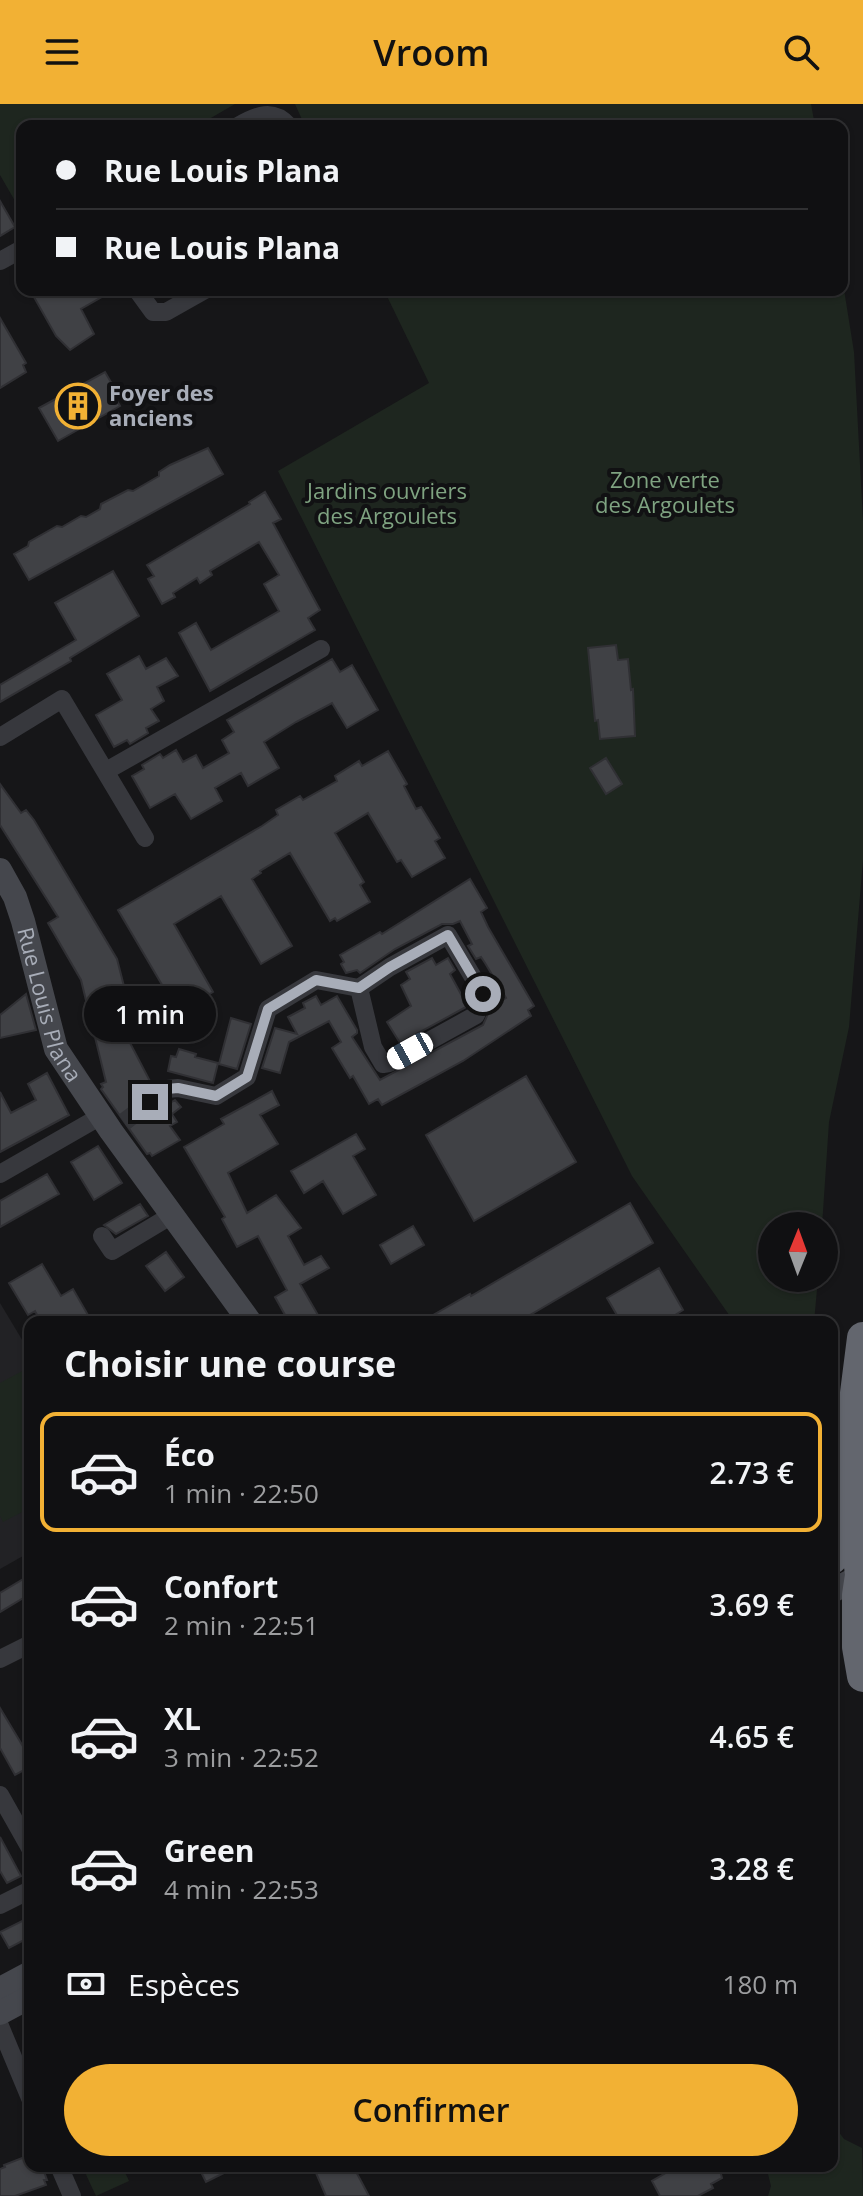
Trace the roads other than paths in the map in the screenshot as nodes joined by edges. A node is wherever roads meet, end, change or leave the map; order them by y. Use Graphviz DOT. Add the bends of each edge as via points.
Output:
graph roads {
  1 [pos="252,120"];
  2 [pos="284,120"];
  3 [pos="141,296"];
  4 [pos="194,296"];
  5 [pos="321,649"];
  6 [pos="0,737"];
  7 [pos="106,771"];
  8 [pos="145,838"];
  9 [pos="0,870"];
  10 [pos="359,988"];
  11 [pos="150,1102"];
  12 [pos="112,1123"];
  13 [pos="0,1174"];
  14 [pos="172,1215"];
  15 [pos="102,1236"];
  16 [pos="246,1316"];
  17 [pos="863,1338"];
  18 [pos="851,1560"];
  19 [pos="838,1581"];
  20 [pos="838,1623"];
  21 [pos="24,1647"];
  22 [pos="0,1659"];
  23 [pos="860,1662"];
  24 [pos="0,1795"];
  25 [pos="24,1837"];
  26 [pos="24,1893"];
  27 [pos="0,1905"];
  28 [pos="24,1976"];
  29 [pos="0,1989"];
  30 [pos="24,2000"];
  31 [pos="0,2013"];
  32 [pos="0,2026"];
  33 [pos="24,2084"];
  34 [pos="62,2172"];
  35 [pos="72,2196"];
  1 -- 2 [label="street" via="268,113"];
  3 -- 4 [label="street" via="153,312 166,312"];
  5 -- 7 [label="street"];
  6 -- 7 [label="street" via="62,699"];
  7 -- 8 [label="street"];
  9 -- 12 [label="street, Rue Louis Plana" via="23,921 56,1049"];
  10 -- 10 [label="street" via="373,1047 383,1064 476,1015 483,994 448,935"];
  10 -- 11 [label="street" via="316,980 268,1009 247,1077 216,1096 178,1088 167,1089"];
  12 -- 13 [label="street"];
  12 -- 14 [label="street, Rue Louis Plana"];
  14 -- 15 [label="street" via="112,1251"];
  14 -- 16 [label="street, Rue Louis Plana"];
  17 -- 18 [label="highway" via="852,1485 860,1504"];
  18 -- 19 [label="street"];
  18 -- 23 [label="highway"];
  20 -- 23 [label="highway" via="847,1630"];
  21 -- 22 [label="street"];
  24 -- 25 [label="street"];
  26 -- 27 [label="street"];
  28 -- 29 [label="street"];
  30 -- 31 [label="street"];
  32 -- 33 [label="street"];
  34 -- 35 [label="street"];
}
